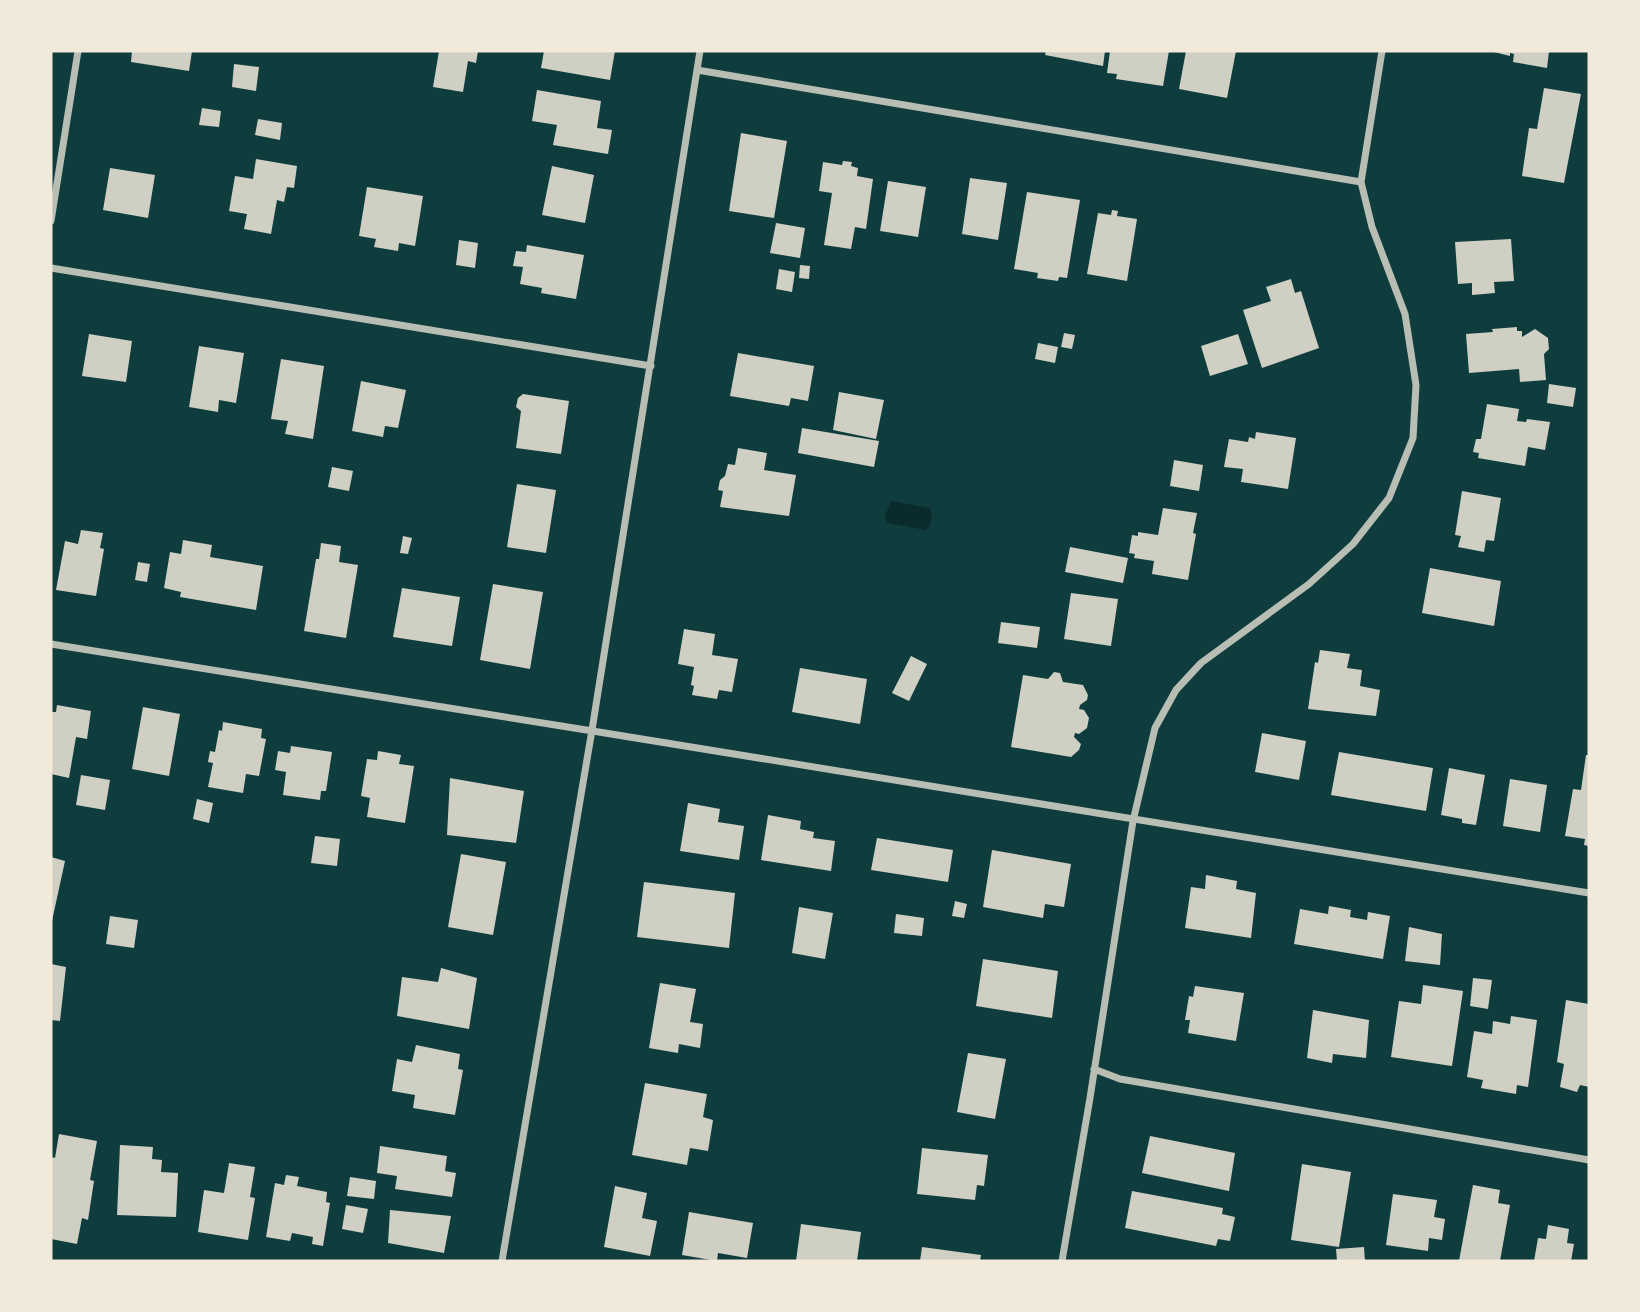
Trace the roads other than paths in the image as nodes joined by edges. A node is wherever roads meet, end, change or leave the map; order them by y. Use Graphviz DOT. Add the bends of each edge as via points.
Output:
graph roads {
  1 [pos="78,51"];
  2 [pos="700,51"];
  3 [pos="1382,51"];
  4 [pos="697,70"];
  5 [pos="1361,182"];
  6 [pos="51,221"];
  7 [pos="51,268"];
  8 [pos="651,366"];
  9 [pos="51,644"];
  10 [pos="592,730"];
  11 [pos="1133,821"];
  12 [pos="1589,893"];
  13 [pos="1094,1069"];
  14 [pos="1589,1160"];
  15 [pos="502,1261"];
  16 [pos="1062,1261"];
  1 -- 6 [label="street"];
  2 -- 4 [label="street"];
  3 -- 5 [label="street"];
  4 -- 5 [label="street"];
  4 -- 8 [label="street"];
  5 -- 11 [label="street" via="1371,227 1405,314 1416,385 1413,438 1389,498 1353,544 1309,584 1201,663 1177,690 1155,728"];
  7 -- 8 [label="street"];
  8 -- 10 [label="street"];
  9 -- 10 [label="street"];
  10 -- 11 [label="street"];
  10 -- 15 [label="street"];
  11 -- 12 [label="street"];
  11 -- 13 [label="street"];
  13 -- 14 [label="street" via="1120,1079"];
  13 -- 16 [label="street"];
}
